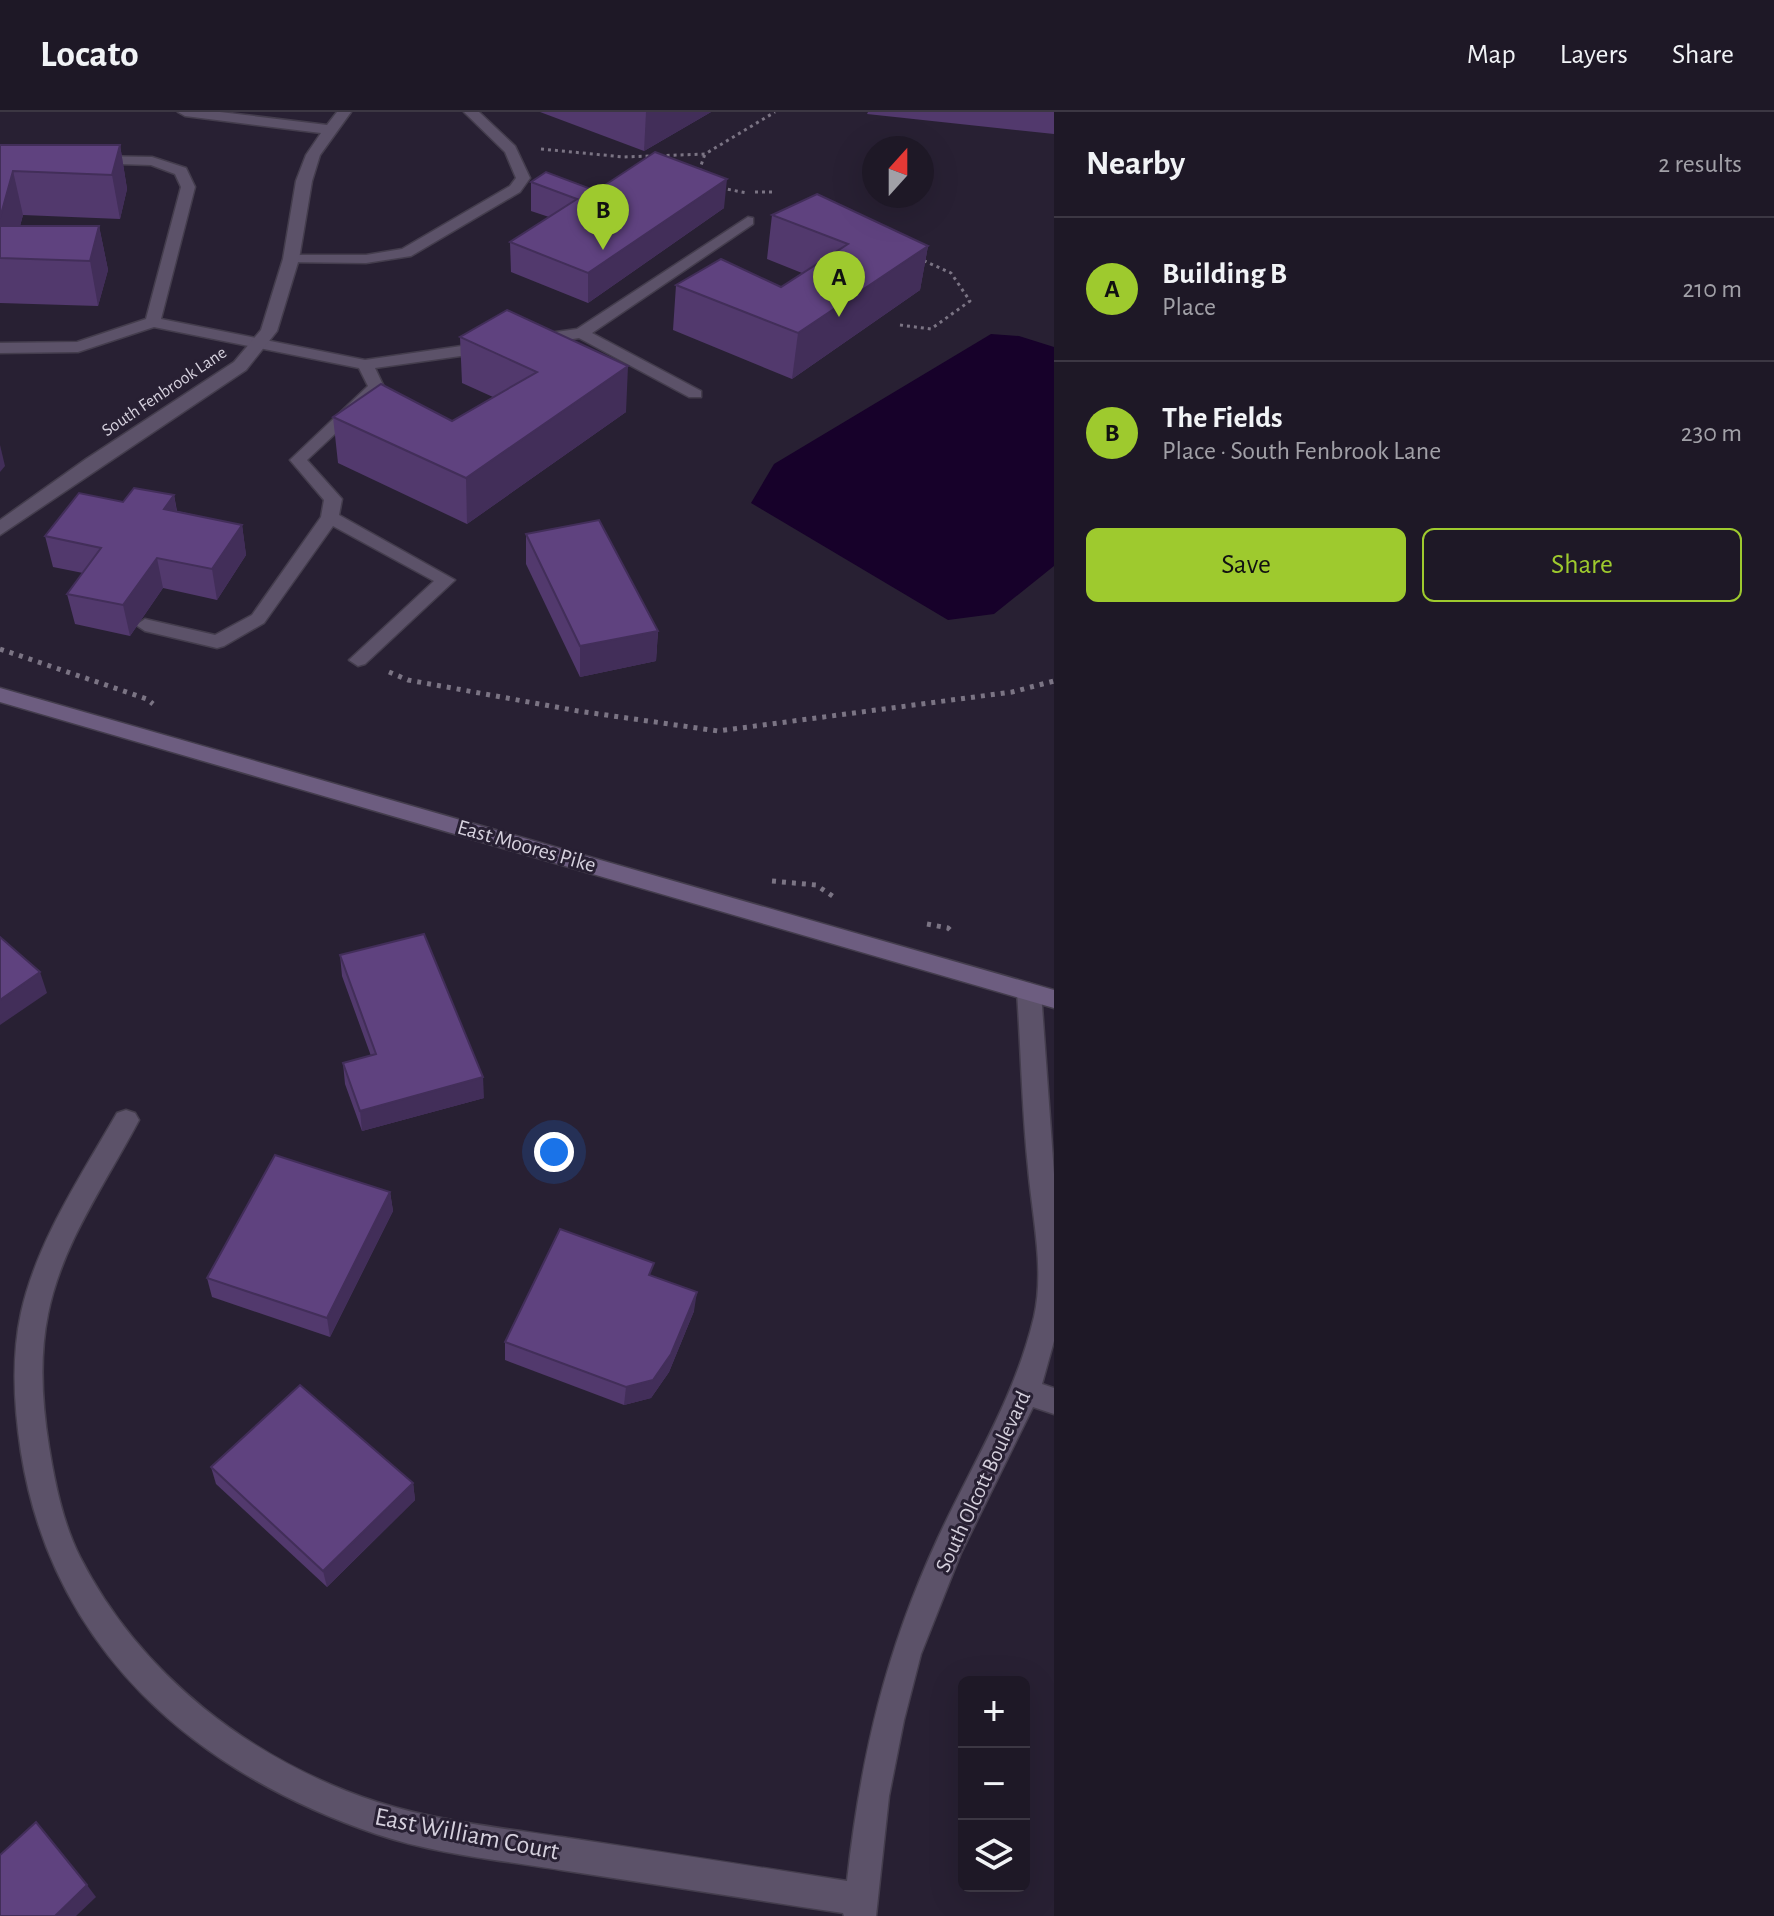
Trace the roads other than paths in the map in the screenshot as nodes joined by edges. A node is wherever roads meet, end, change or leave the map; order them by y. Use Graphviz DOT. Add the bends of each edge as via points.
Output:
graph roads {
  1 [pos="185,112"];
  2 [pos="344,112"];
  3 [pos="471,112"];
  4 [pos="329,130"];
  5 [pos="74,159"];
  6 [pos="748,221"];
  7 [pos="291,259"];
  8 [pos="153,322"];
  9 [pos="581,333"];
  10 [pos="257,346"];
  11 [pos="0,348"];
  12 [pos="365,365"];
  13 [pos="695,394"];
  14 [pos="330,517"];
  15 [pos="0,529"];
  16 [pos="145,625"];
  17 [pos="358,660"];
  18 [pos="0,695"];
  19 [pos="1042,995"];
  20 [pos="126,1120"];
  21 [pos="1026,1392"];
  22 [pos="1054,1401"];
  23 [pos="860,1908"];
  1 -- 4 [label="street"];
  2 -- 4 [label="street, South Fenbrook Lane"];
  3 -- 7 [label="lane" via="522,164 523,178 515,189 406,253"];
  4 -- 7 [label="street, South Fenbrook Lane" via="304,181"];
  5 -- 8 [label="lane" via="152,161 181,171 185,179 188,187"];
  6 -- 9 [label="lane"];
  7 -- 10 [label="street, South Fenbrook Lane" via="269,331"];
  8 -- 10 [label="lane"];
  8 -- 11 [label="lane" via="78,347"];
  9 -- 12 [label="lane"];
  9 -- 13 [label="lane"];
  10 -- 12 [label="lane"];
  10 -- 15 [label="street, South Fenbrook Lane" via="240,366"];
  12 -- 14 [label="lane" via="376,387 298,460 333,499"];
  14 -- 16 [label="lane" via="258,619 217,642"];
  14 -- 17 [label="lane" via="446,580"];
  18 -- 19 [label="main road, East Moores Pike"];
  19 -- 21 [label="street, South Olcott Boulevard" via="1040,1164 1051,1257 1048,1314"];
  20 -- 23 [label="street, East William Court" via="66,1226 38,1301 29,1406 34,1468 54,1534 90,1606 135,1668 184,1717 252,1762 319,1796 379,1818"];
  21 -- 22 [label="street"];
  21 -- 23 [label="street, South Olcott Boulevard" via="949,1547 906,1654 873,1796"];
}
